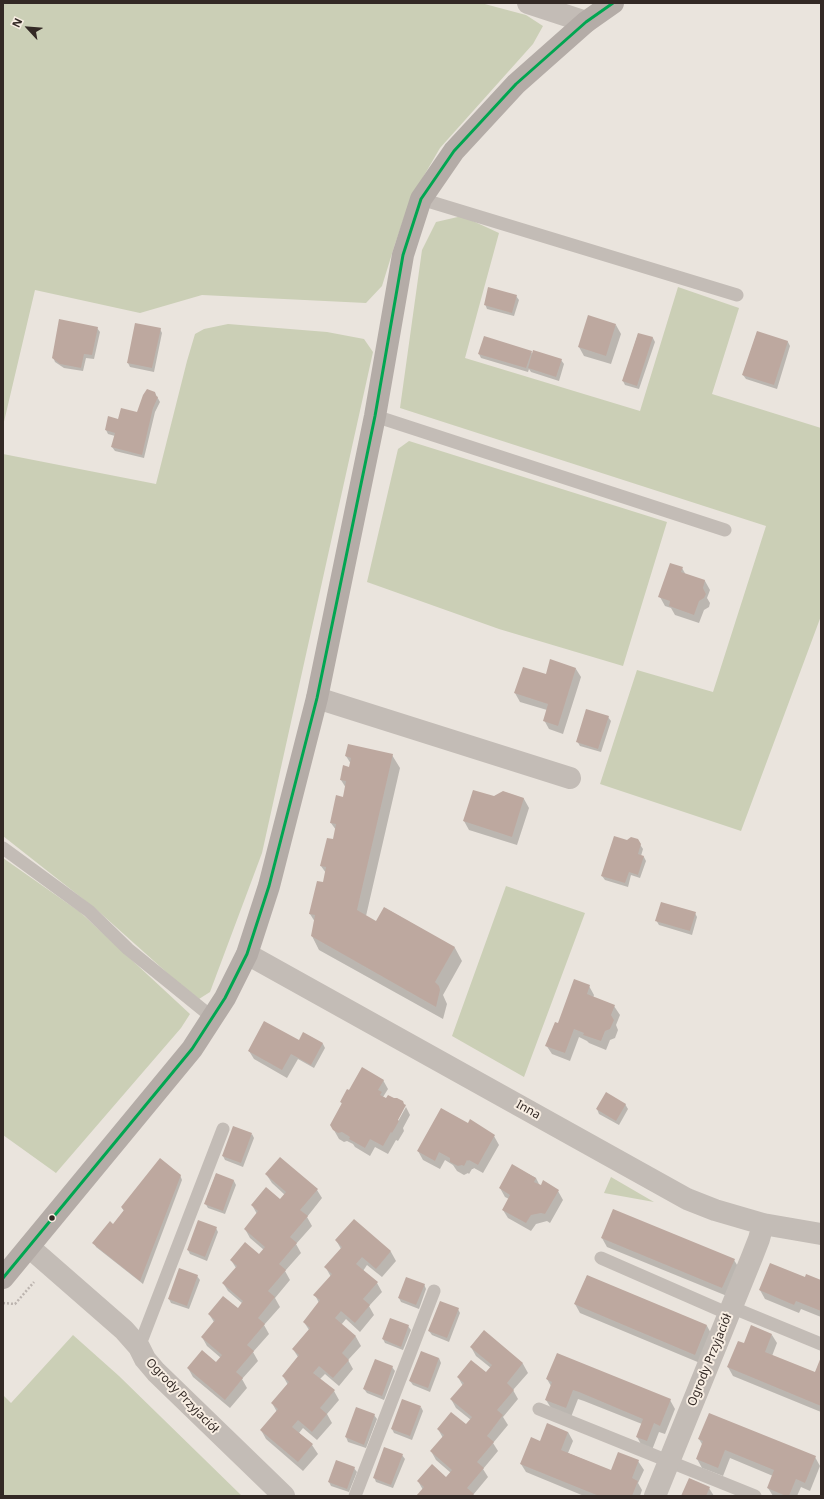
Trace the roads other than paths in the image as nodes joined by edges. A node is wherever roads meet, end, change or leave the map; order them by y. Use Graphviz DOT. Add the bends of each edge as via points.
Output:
graph roads {
  1 [pos="528,3"];
  2 [pos="613,3"];
  3 [pos="586,22"];
  4 [pos="421,199"];
  5 [pos="737,295"];
  6 [pos="375,416"];
  7 [pos="725,530"];
  8 [pos="317,698"];
  9 [pos="570,778"];
  10 [pos="3,848"];
  11 [pos="247,954"];
  12 [pos="213,1018"];
  13 [pos="223,1129"];
  14 [pos="763,1224"];
  15 [pos="821,1234"];
  16 [pos="29,1247"];
  17 [pos="601,1258"];
  18 [pos="3,1278"];
  19 [pos="434,1290"];
  20 [pos="730,1310"];
  21 [pos="821,1344"];
  22 [pos="139,1346"];
  23 [pos="539,1409"];
  24 [pos="669,1462"];
  25 [pos="284,1496"];
  26 [pos="355,1496"];
  27 [pos="655,1496"];
  28 [pos="755,1496"];
  1 -- 3 [label="street"];
  2 -- 3 [label="street"];
  3 -- 4 [label="street" via="516,84 454,151"];
  4 -- 5 [label="lane"];
  4 -- 6 [label="street" via="403,255"];
  6 -- 7 [label="lane"];
  6 -- 8 [label="street"];
  8 -- 9 [label="street"];
  8 -- 11 [label="street" via="269,886"];
  10 -- 12 [label="lane" via="89,911 128,949"];
  11 -- 12 [label="street"];
  11 -- 14 [label="street, Inna" via="687,1199 714,1210"];
  12 -- 16 [label="street" via="177,1069"];
  13 -- 22 [label="lane"];
  14 -- 15 [label="street, Inna"];
  14 -- 20 [label="street, Ogrody Przyjaciół"];
  16 -- 18 [label="street"];
  16 -- 22 [label="street, Ogrody Przyjaciół"];
  17 -- 20 [label="lane"];
  19 -- 26 [label="lane"];
  20 -- 21 [label="lane"];
  20 -- 24 [label="street, Ogrody Przyjaciół"];
  22 -- 25 [label="street, Ogrody Przyjaciół" via="145,1359 156,1372"];
  23 -- 24 [label="lane"];
  24 -- 27 [label="street, Ogrody Przyjaciół"];
  24 -- 28 [label="lane"];
}
